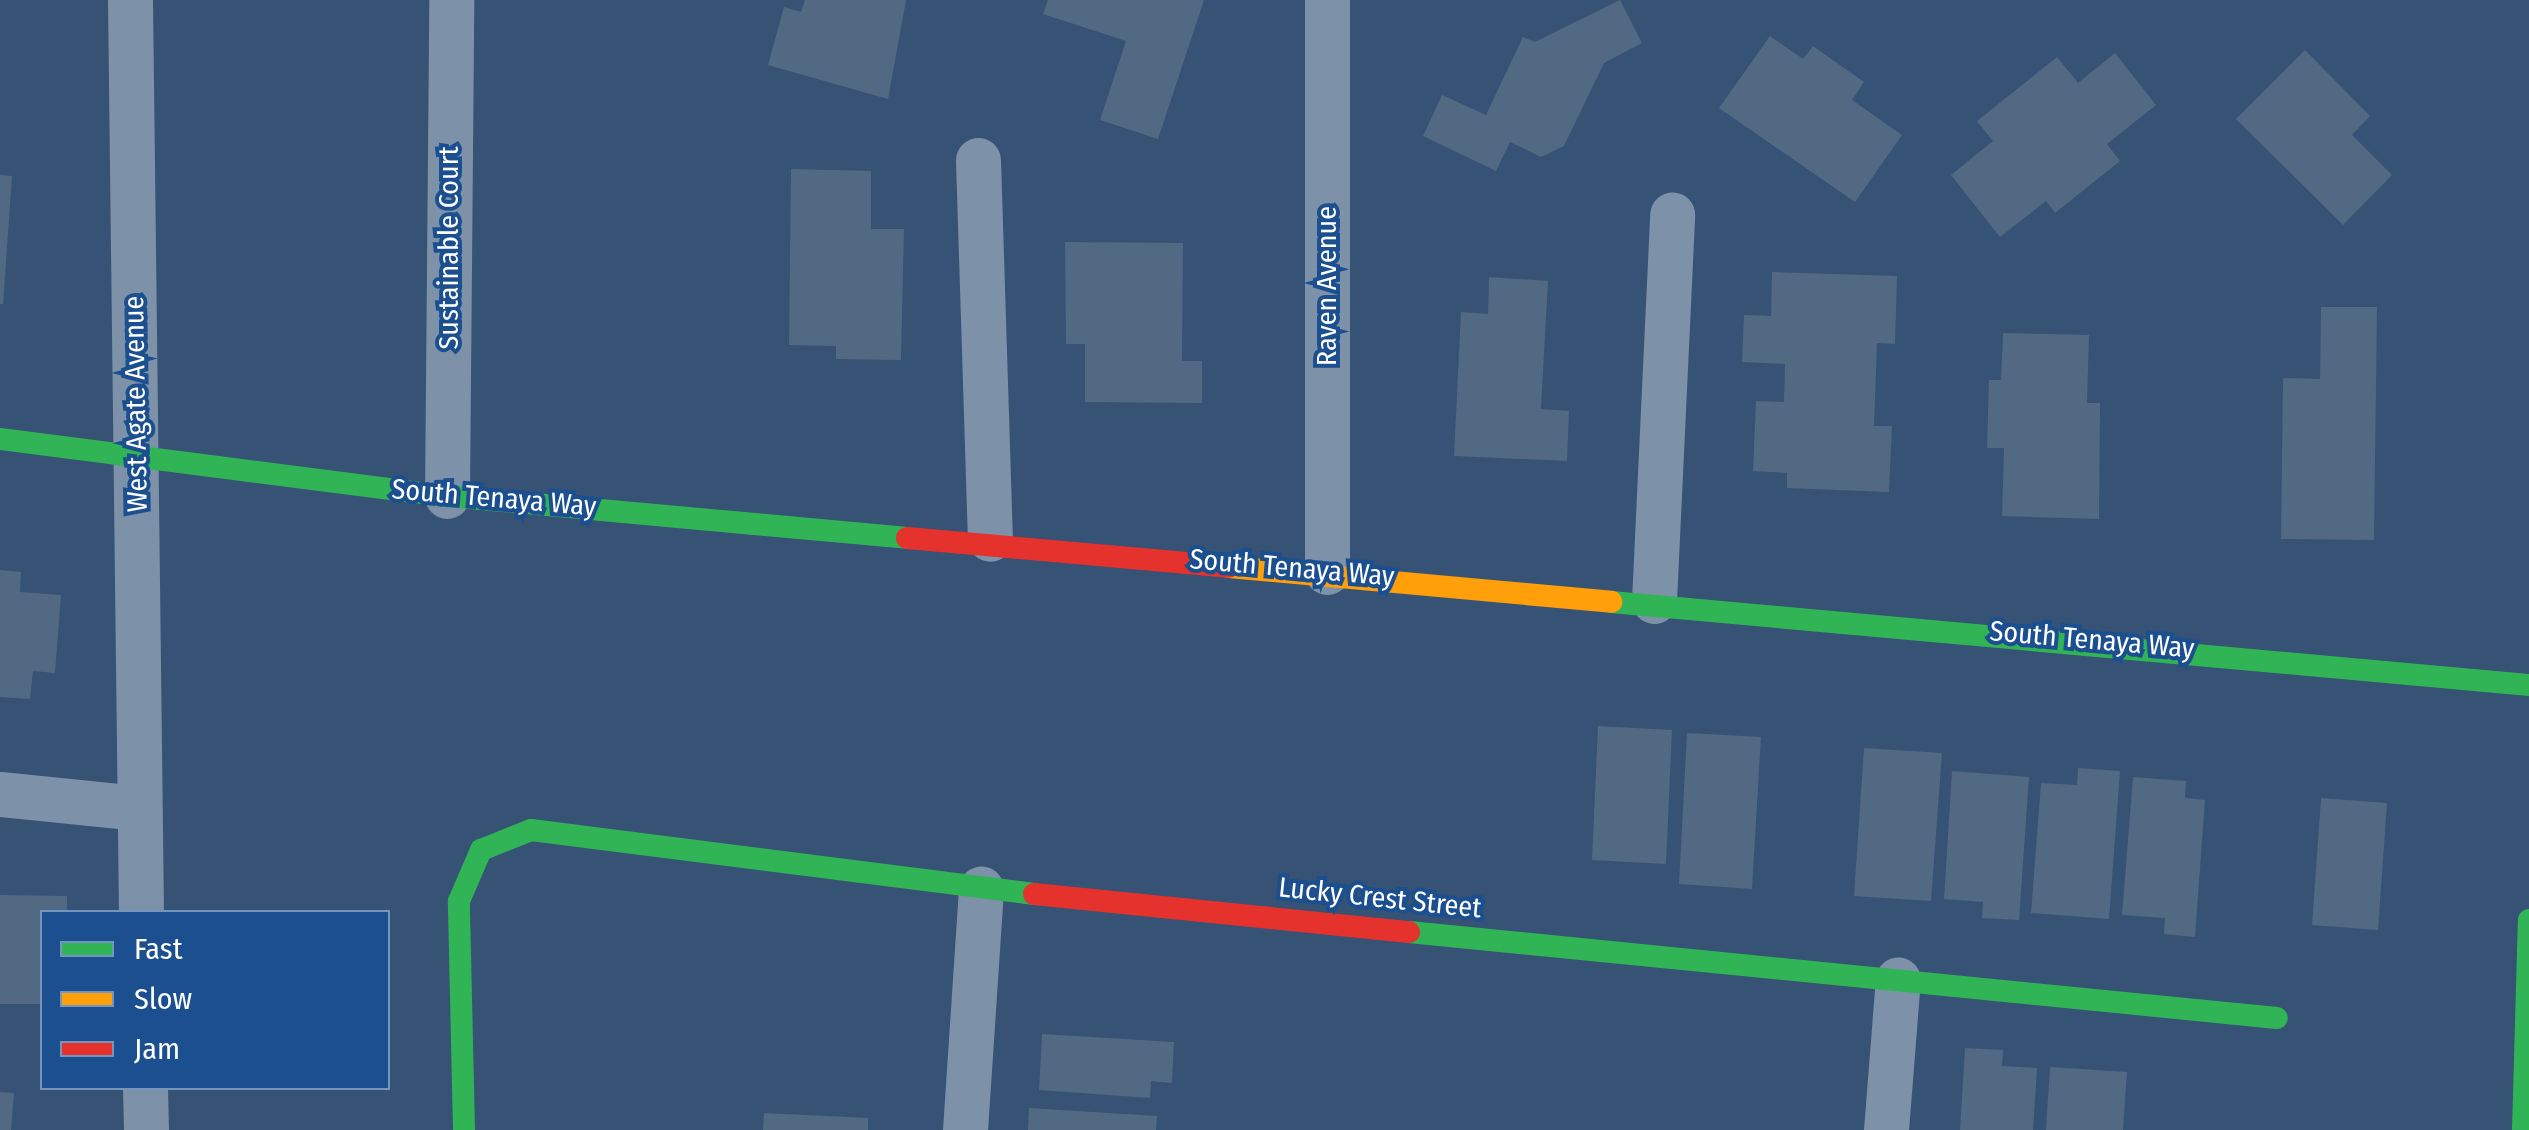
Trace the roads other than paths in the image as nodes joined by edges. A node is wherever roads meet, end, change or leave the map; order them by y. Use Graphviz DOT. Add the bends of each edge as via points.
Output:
graph roads {
  1 [pos="130,0"];
  2 [pos="451,0"];
  3 [pos="1327,0"];
  4 [pos="978,160"];
  5 [pos="1672,214"];
  6 [pos="0,440"];
  7 [pos="137,455"];
  8 [pos="447,496"];
  9 [pos="990,539"];
  10 [pos="1327,572"];
  11 [pos="1654,601"];
  12 [pos="2529,684"];
  13 [pos="0,794"];
  14 [pos="139,808"];
  15 [pos="981,889"];
  16 [pos="141,910"];
  17 [pos="2529,920"];
  18 [pos="1898,979"];
  19 [pos="2278,1018"];
  20 [pos="145,1090"];
  21 [pos="146,1130"];
  22 [pos="464,1130"];
  23 [pos="966,1130"];
  24 [pos="1886,1130"];
  25 [pos="2523,1130"];
  1 -- 7 [label="street, West Agate Avenue"];
  2 -- 8 [label="street, Sustainable Court"];
  3 -- 10 [label="street, Raven Avenue"];
  4 -- 9 [label="street"];
  5 -- 11 [label="street"];
  6 -- 7 [label="street, South Tenaya Way"];
  7 -- 8 [label="street, South Tenaya Way"];
  7 -- 14 [label="street, West Agate Avenue"];
  8 -- 9 [label="street, South Tenaya Way"];
  9 -- 10 [label="street, South Tenaya Way"];
  10 -- 11 [label="street, South Tenaya Way"];
  11 -- 12 [label="street, South Tenaya Way"];
  13 -- 14 [label="street"];
  14 -- 16 [label="street, West Agate Avenue"];
  15 -- 18 [label="street, Lucky Crest Street"];
  15 -- 22 [label="street, Lucky Crest Street" via="531,830 481,850 459,900"];
  15 -- 23 [label="street"];
  17 -- 25 [label="street"];
  18 -- 19 [label="street, Lucky Crest Street"];
  18 -- 24 [label="street"];
  20 -- 21 [label="street"];
}
